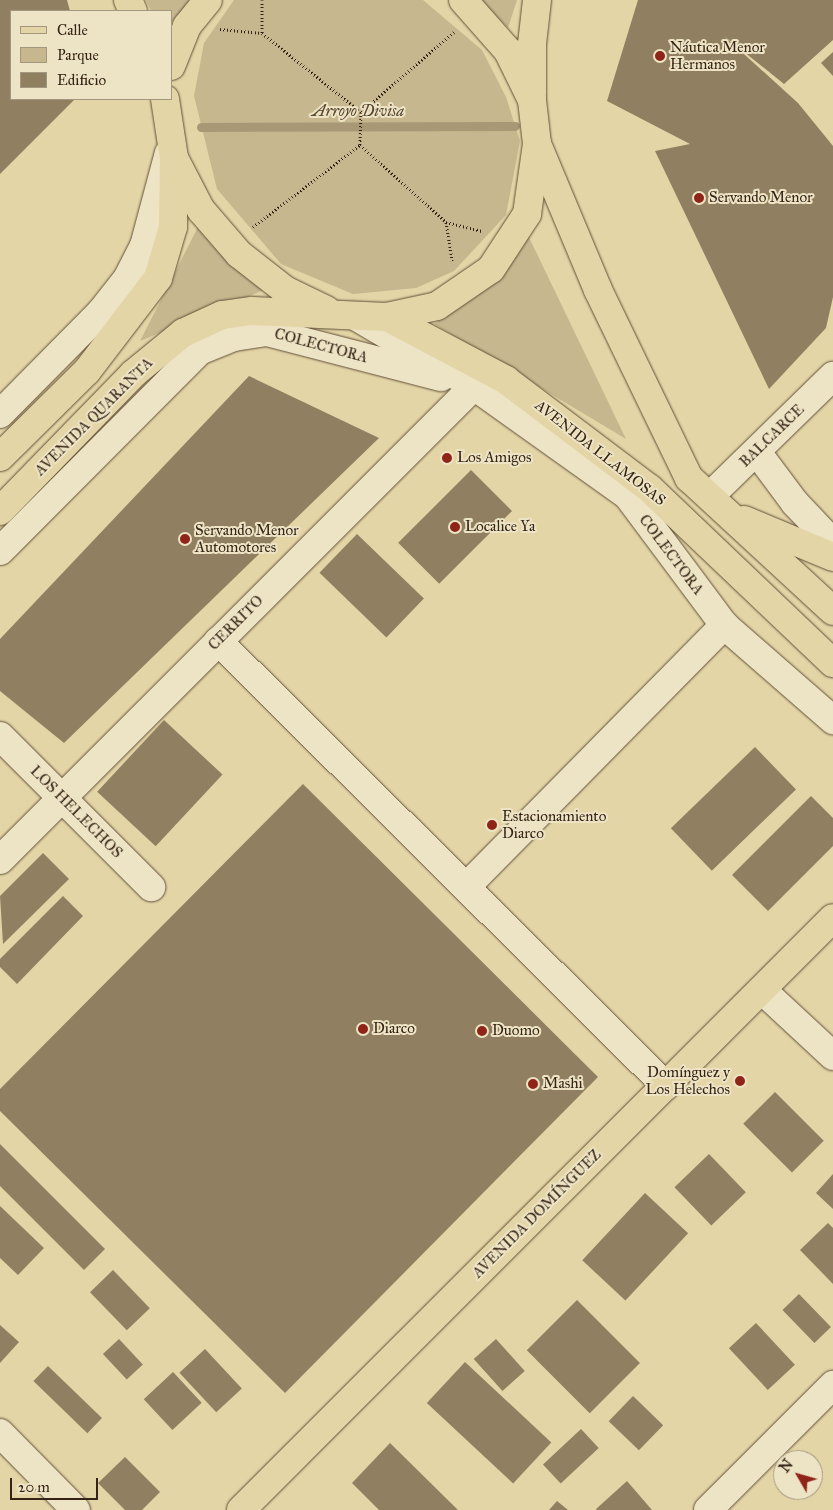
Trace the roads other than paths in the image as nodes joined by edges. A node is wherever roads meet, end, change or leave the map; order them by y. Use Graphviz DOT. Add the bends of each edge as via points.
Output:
graph roads {
  1 [pos="208,0"];
  2 [pos="537,0"];
  3 [pos="469,4"];
  4 [pos="172,64"];
  5 [pos="165,100"];
  6 [pos="532,100"];
  7 [pos="537,144"];
  8 [pos="172,152"];
  9 [pos="348,316"];
  10 [pos="387,317"];
  11 [pos="833,376"];
  12 [pos="474,386"];
  13 [pos="0,414"];
  14 [pos="2,452"];
  15 [pos="756,452"];
  16 [pos="710,496"];
  17 [pos="0,511"];
  18 [pos="730,514"];
  19 [pos="833,543"];
  20 [pos="0,551"];
  21 [pos="833,556"];
  22 [pos="833,611"];
  23 [pos="724,625"];
  24 [pos="218,641"];
  25 [pos="833,664"];
  26 [pos="833,720"];
  27 [pos="0,736"];
  28 [pos="62,798"];
  29 [pos="0,860"];
  30 [pos="151,887"];
  31 [pos="466,888"];
  32 [pos="833,918"];
  33 [pos="762,990"];
  34 [pos="833,1056"];
  35 [pos="666,1086"];
  36 [pos="833,1384"];
  37 [pos="0,1433"];
  38 [pos="76,1510"];
  39 [pos="241,1510"];
  40 [pos="708,1510"];
  1 -- 4 [label="main road" via="187,26"];
  2 -- 6 [label="main road" via="532,44"];
  3 -- 6 [label="main road" via="508,51"];
  5 -- 8 [label="main road"];
  6 -- 7 [label="main road"];
  7 -- 10 [label="main road, AVENIDA QUARANTA" via="526,214 491,269 437,306"];
  7 -- 16 [label="main road" via="598,290 680,460 689,478"];
  8 -- 9 [label="main road" via="201,210 239,254 285,290"];
  8 -- 13 [label="street" via="144,246 127,279 101,312"];
  8 -- 14 [label="main road" via="173,227 158,278 87,370"];
  9 -- 10 [label="main road, AVENIDA QUARANTA"];
  9 -- 12 [label="street, COLECTORA"];
  9 -- 17 [label="main road, AVENIDA QUARANTA" via="252,311 222,316 183,333 133,374"];
  10 -- 25 [label="main road, AVENIDA LLAMOSAS" via="506,380 649,488"];
  11 -- 15 [label="street, BALCARCE"];
  12 -- 20 [label="street, COLECTORA" via="267,332 234,337 199,351"];
  12 -- 23 [label="street, COLECTORA" via="628,496"];
  12 -- 24 [label="street, CERRITO"];
  15 -- 16 [label="street, BALCARCE"];
  15 -- 19 [label="street" via="795,503"];
  16 -- 18 [label="main road"];
  18 -- 21 [label="main road"];
  18 -- 22 [label="main road"];
  23 -- 26 [label="street, COLECTORA"];
  23 -- 31 [label="street"];
  24 -- 28 [label="street, CERRITO"];
  24 -- 31 [label="street"];
  27 -- 28 [label="street, LOS HELECHOS"];
  28 -- 29 [label="street, CERRITO"];
  28 -- 30 [label="street, LOS HELECHOS"];
  31 -- 35 [label="street"];
  32 -- 33 [label="main road, AVENIDA DOMÍNGUEZ"];
  33 -- 34 [label="street"];
  33 -- 35 [label="main road, AVENIDA DOMÍNGUEZ"];
  35 -- 39 [label="main road, AVENIDA DOMÍNGUEZ"];
  36 -- 40 [label="street"];
  37 -- 38 [label="street"];
}
